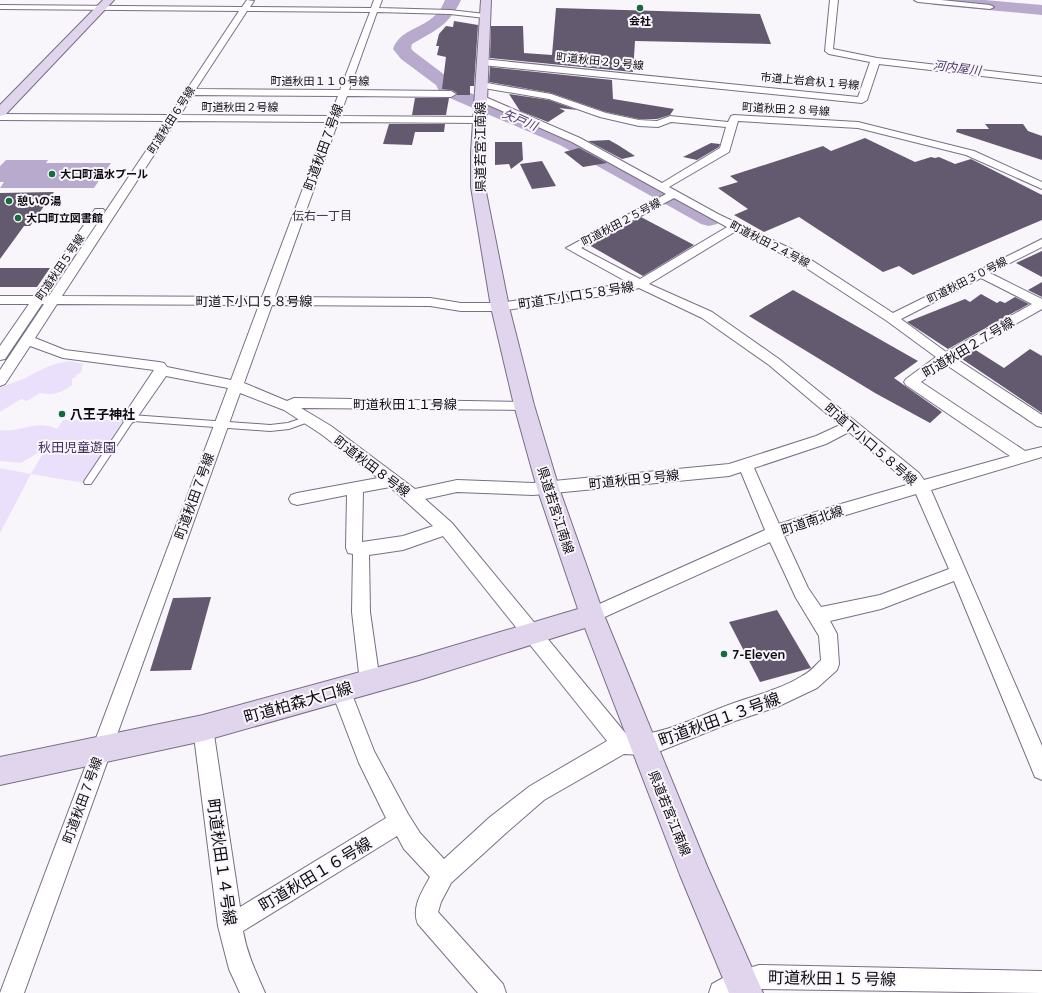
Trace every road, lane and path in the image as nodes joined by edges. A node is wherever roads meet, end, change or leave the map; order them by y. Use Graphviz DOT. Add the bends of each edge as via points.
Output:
graph roads {
  1 [pos="486,0"];
  2 [pos="834,0"];
  3 [pos="918,0"];
  4 [pos="105,4"];
  5 [pos="244,4"];
  6 [pos="376,5"];
  7 [pos="0,7"];
  8 [pos="990,7"];
  9 [pos="485,16"];
  10 [pos="873,60"];
  11 [pos="482,62"];
  12 [pos="1042,80"];
  13 [pos="716,84"];
  14 [pos="481,85"];
  15 [pos="190,92"];
  16 [pos="343,93"];
  17 [pos="450,94"];
  18 [pos="480,109"];
  19 [pos="0,112"];
  20 [pos="0,118"];
  21 [pos="167,118"];
  22 [pos="333,120"];
  23 [pos="732,125"];
  24 [pos="1042,186"];
  25 [pos="662,187"];
  26 [pos="674,194"];
  27 [pos="735,227"];
  28 [pos="1042,242"];
  29 [pos="981,273"];
  30 [pos="640,284"];
  31 [pos="0,300"];
  32 [pos="38,300"];
  33 [pos="53,300"];
  34 [pos="266,301"];
  35 [pos="500,307"];
  36 [pos="892,318"];
  37 [pos="27,340"];
  38 [pos="0,356"];
  39 [pos="947,358"];
  40 [pos="162,371"];
  41 [pos="0,381"];
  42 [pos="235,384"];
  43 [pos="524,404"];
  44 [pos="289,407"];
  45 [pos="130,418"];
  46 [pos="308,419"];
  47 [pos="1042,422"];
  48 [pos="220,425"];
  49 [pos="850,426"];
  50 [pos="1042,452"];
  51 [pos="1024,458"];
  52 [pos="746,464"];
  53 [pos="392,481"];
  54 [pos="88,482"];
  55 [pos="920,486"];
  56 [pos="355,488"];
  57 [pos="548,488"];
  58 [pos="412,496"];
  59 [pos="297,499"];
  60 [pos="446,528"];
  61 [pos="774,533"];
  62 [pos="361,549"];
  63 [pos="959,572"];
  64 [pos="592,615"];
  65 [pos="816,616"];
  66 [pos="534,634"];
  67 [pos="370,682"];
  68 [pos="341,690"];
  69 [pos="203,728"];
  70 [pos="632,744"];
  71 [pos="100,751"];
  72 [pos="1042,770"];
  73 [pos="0,771"];
  74 [pos="400,822"];
  75 [pos="444,875"];
  76 [pos="230,926"];
  77 [pos="1042,983"];
  78 [pos="736,989"];
  79 [pos="12,993"];
  80 [pos="253,993"];
  81 [pos="494,993"];
  1 -- 9 [label="main road, 県道若宮江南線"];
  2 -- 10 [label="street" via="829,51"];
  3 -- 8 [label="street"];
  4 -- 5 [label="street"];
  4 -- 7 [label="street"];
  4 -- 19 [label="main road"];
  5 -- 6 [label="street"];
  5 -- 15 [label="street, 町道秋田６号線"];
  5 -- 21 [label="street, 町道秋田５号線"];
  6 -- 9 [label="street"];
  6 -- 16 [label="street, 町道秋田７号線"];
  9 -- 11 [label="main road, 県道若宮江南線"];
  10 -- 12 [label="street"];
  10 -- 13 [label="street, 市道上岩倉杁１号線" via="862,100"];
  11 -- 13 [label="street, 町道秋田２９号線"];
  11 -- 14 [label="main road, 県道若宮江南線"];
  14 -- 18 [label="main road, 県道若宮江南線"];
  14 -- 23 [label="street, 町道秋田２８号線" via="551,96 602,115 639,123 658,124 670,119"];
  15 -- 16 [label="street, 町道秋田１１０号線"];
  15 -- 21 [label="street, 町道秋田６号線"];
  16 -- 17 [label="street, 町道秋田１１０号線"];
  16 -- 22 [label="street, 町道秋田７号線"];
  18 -- 22 [label="street, 町道秋田２号線"];
  18 -- 25 [label="street, 町道秋田２４号線" via="567,136"];
  18 -- 35 [label="main road, 県道若宮江南線" via="478,187"];
  20 -- 21 [label="street, 町道秋田２号線"];
  21 -- 22 [label="street, 町道秋田２号線"];
  21 -- 32 [label="street, 町道秋田５号線"];
  21 -- 33 [label="street, 町道秋田６号線"];
  22 -- 34 [label="street, 町道秋田７号線"];
  23 -- 24 [label="street, 町道秋田２８号線" via="734,118 858,125 970,153"];
  23 -- 25 [label="street" via="726,150"];
  25 -- 26 [label="street, 町道秋田２４号線"];
  26 -- 27 [label="street, 町道秋田２４号線"];
  26 -- 30 [label="street, 町道秋田２５号線" via="572,248"];
  27 -- 30 [label="street"];
  27 -- 36 [label="street, 町道秋田２４号線" via="798,257"];
  28 -- 29 [label="street, 町道秋田３０号線"];
  29 -- 36 [label="street, 町道秋田３０号線"];
  29 -- 39 [label="street, 町道秋田２７号線" via="1042,304"];
  30 -- 35 [label="street, 町道下小口５８号線"];
  30 -- 49 [label="street, 町道下小口５８号線" via="707,315 774,362"];
  31 -- 32 [label="street, 町道下小口５８号線"];
  32 -- 33 [label="street, 町道下小口５８号線"];
  32 -- 38 [label="street, 町道秋田５号線"];
  33 -- 34 [label="street, 町道下小口５８号線"];
  33 -- 37 [label="street, 町道秋田６号線"];
  34 -- 35 [label="street, 町道下小口５８号線" via="430,302 461,307"];
  34 -- 42 [label="street, 町道秋田７号線"];
  35 -- 43 [label="main road, 県道若宮江南線"];
  36 -- 39 [label="street, 町道秋田２４号線"];
  37 -- 40 [label="street, 町道秋田８号線" via="63,354 159,366"];
  37 -- 41 [label="street, 町道秋田６号線"];
  39 -- 47 [label="street, 町道秋田２４号線"];
  39 -- 51 [label="street, 町道秋田２７号線" via="911,382"];
  40 -- 42 [label="street, 町道秋田８号線"];
  40 -- 45 [label="street"];
  42 -- 44 [label="street, 町道秋田８号線"];
  42 -- 48 [label="street, 町道秋田７号線"];
  43 -- 44 [label="street, 町道秋田１１号線" via="294,403"];
  43 -- 57 [label="main road, 県道若宮江南線"];
  44 -- 46 [label="street, 町道秋田８号線"];
  45 -- 48 [label="lane"];
  45 -- 54 [label="lane"];
  46 -- 48 [label="lane" via="276,428"];
  46 -- 53 [label="street, 町道秋田８号線"];
  48 -- 71 [label="street, 町道秋田７号線"];
  49 -- 52 [label="street, 町道秋田９号線" via="820,440"];
  49 -- 55 [label="street, 町道下小口５８号線" via="913,477"];
  50 -- 51 [label="street, 町道南北線"];
  51 -- 55 [label="street, 町道南北線"];
  52 -- 57 [label="street, 町道秋田９号線" via="729,470"];
  52 -- 61 [label="street, 町道秋田１３号線"];
  53 -- 56 [label="street"];
  53 -- 58 [label="street, 町道秋田８号線"];
  55 -- 61 [label="street, 町道南北線"];
  55 -- 63 [label="street, 町道下小口５８号線"];
  56 -- 59 [label="street"];
  56 -- 62 [label="street" via="354,548"];
  57 -- 58 [label="street, 町道秋田９号線" via="457,486"];
  57 -- 64 [label="main road, 県道若宮江南線"];
  58 -- 60 [label="street, 町道秋田８号線"];
  60 -- 62 [label="street" via="403,543"];
  60 -- 66 [label="street, 町道秋田８号線"];
  61 -- 64 [label="street, 町道南北線"];
  61 -- 65 [label="street, 町道秋田１３号線" via="802,593"];
  62 -- 67 [label="street" via="361,612"];
  63 -- 65 [label="street" via="881,602"];
  63 -- 72 [label="street, 町道下小口５８号線"];
  64 -- 66 [label="main road, 町道柏森大口線"];
  64 -- 70 [label="main road, 県道若宮江南線"];
  65 -- 70 [label="street, 町道秋田１３号線" via="830,641 830,664 810,682 770,702 734,712 658,742"];
  66 -- 67 [label="main road, 町道柏森大口線"];
  66 -- 70 [label="street, 町道秋田８号線"];
  67 -- 68 [label="main road, 町道柏森大口線"];
  68 -- 69 [label="main road, 町道柏森大口線"];
  68 -- 74 [label="street" via="366,756"];
  69 -- 71 [label="main road, 町道柏森大口線"];
  69 -- 76 [label="street, 町道秋田１４号線"];
  70 -- 75 [label="street, 町道秋田１３号線" via="537,794 498,825"];
  70 -- 78 [label="main road, 県道若宮江南線"];
  71 -- 73 [label="main road, 町道柏森大口線"];
  71 -- 79 [label="street, 町道秋田７号線"];
  74 -- 75 [label="street" via="412,841"];
  74 -- 76 [label="street, 町道秋田１６号線"];
  75 -- 81 [label="street" via="430,899 426,916"];
  76 -- 80 [label="street, 町道秋田１４号線" via="241,969"];
  77 -- 78 [label="street, 町道秋田１５号線" via="759,977"];
}
